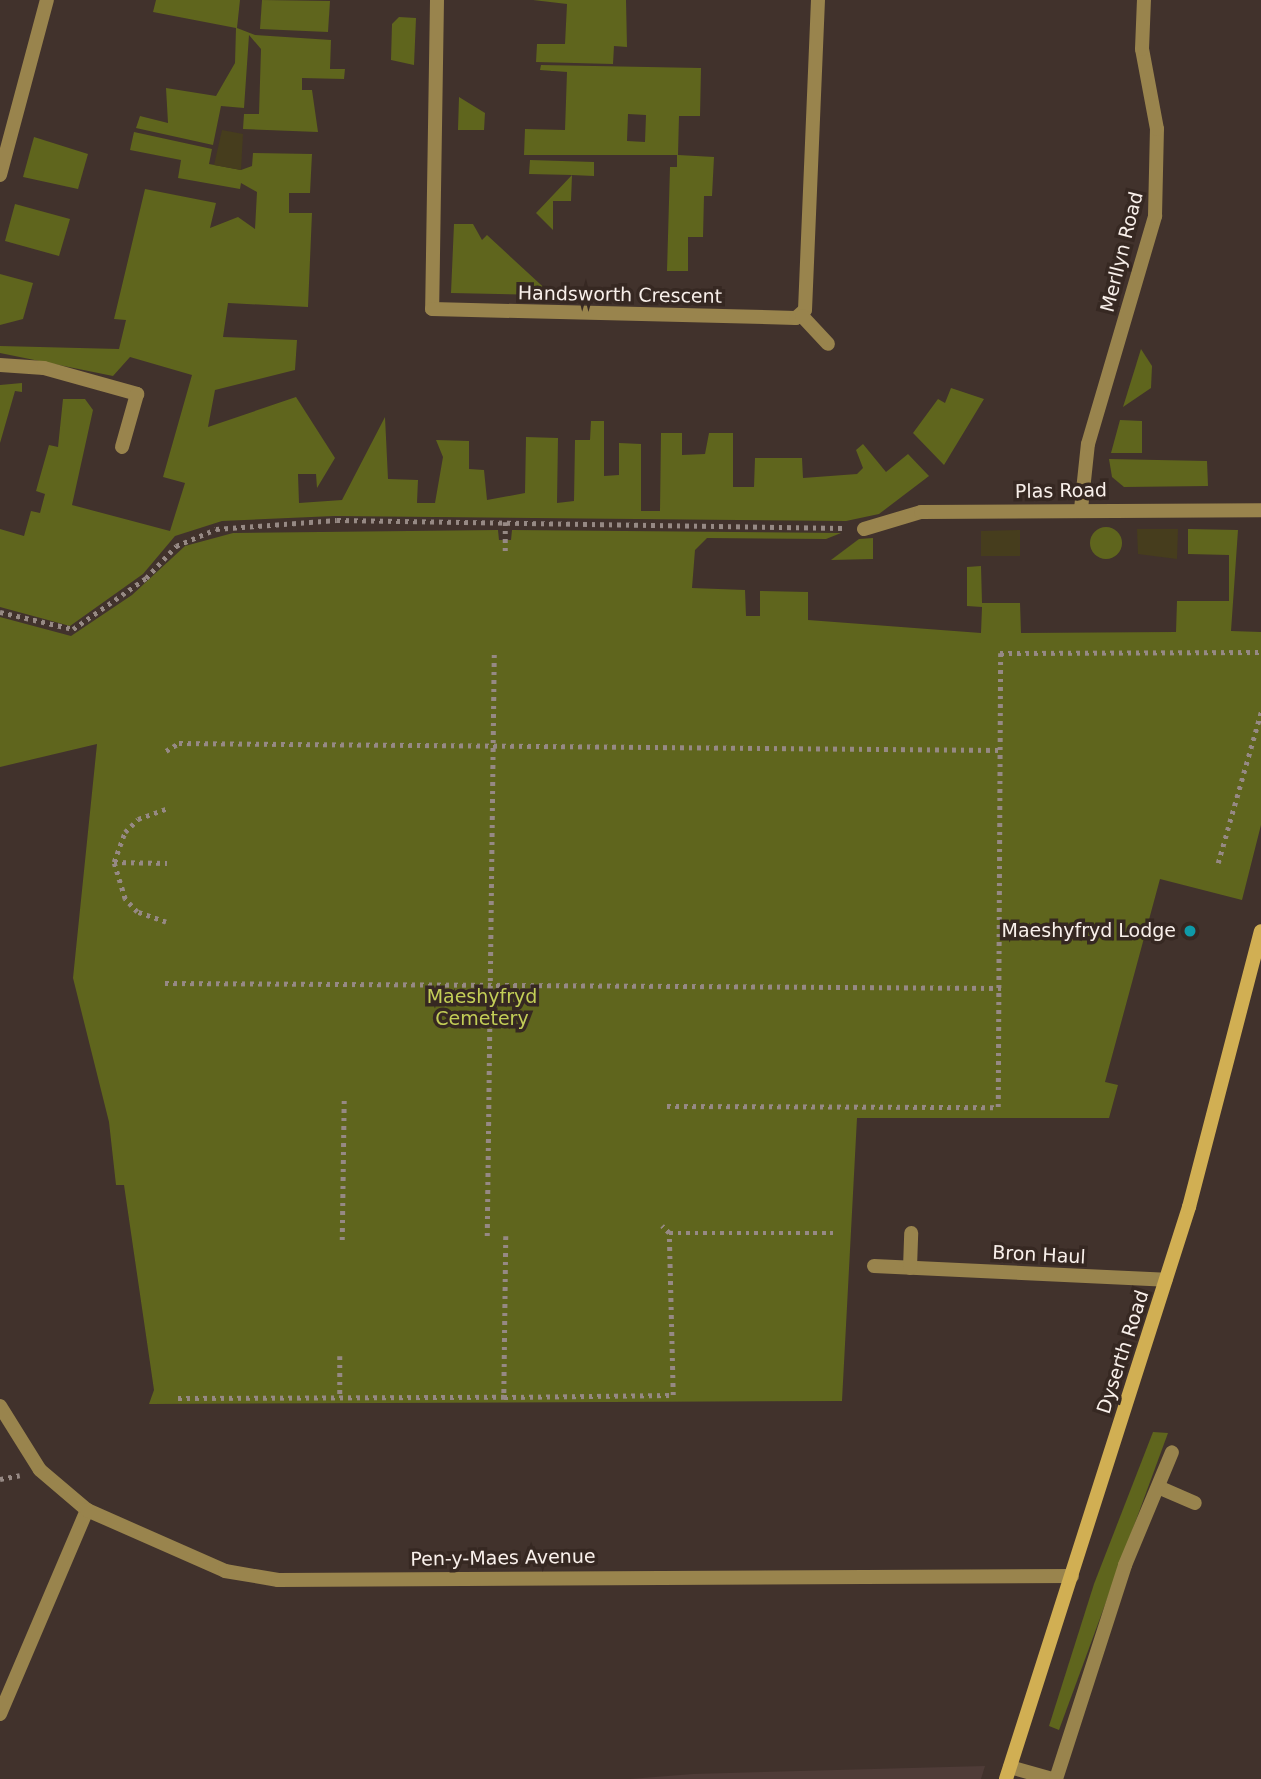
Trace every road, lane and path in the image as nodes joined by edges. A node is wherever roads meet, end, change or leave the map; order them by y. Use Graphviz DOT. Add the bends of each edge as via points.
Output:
graph roads {
  1 [pos="47,0"];
  2 [pos="437,0"];
  3 [pos="818,0"];
  4 [pos="1144,0"];
  5 [pos="0,175"];
  6 [pos="802,316"];
  7 [pos="828,344"];
  8 [pos="0,365"];
  9 [pos="122,447"];
  10 [pos="1081,509"];
  11 [pos="1261,510"];
  12 [pos="505,522"];
  13 [pos="864,529"];
  14 [pos="505,551"];
  15 [pos="0,612"];
  16 [pos="494,652"];
  17 [pos="1261,652"];
  18 [pos="1261,712"];
  19 [pos="490,748"];
  20 [pos="1002,750"];
  21 [pos="166,751"];
  22 [pos="166,809"];
  23 [pos="114,862"];
  24 [pos="167,863"];
  25 [pos="1218,863"];
  26 [pos="166,922"];
  27 [pos="1261,932"];
  28 [pos="1257,966"];
  29 [pos="165,983"];
  30 [pos="490,985"];
  31 [pos="1002,988"];
  32 [pos="344,1097"];
  33 [pos="667,1106"];
  34 [pos="663,1226"];
  35 [pos="669,1233"];
  36 [pos="832,1233"];
  37 [pos="911,1233"];
  38 [pos="487,1236"];
  39 [pos="506,1237"];
  40 [pos="342,1240"];
  41 [pos="874,1266"];
  42 [pos="910,1268"];
  43 [pos="1166,1280"];
  44 [pos="340,1356"];
  45 [pos="340,1397"];
  46 [pos="504,1397"];
  47 [pos="178,1398"];
  48 [pos="0,1406"];
  49 [pos="1172,1452"];
  50 [pos="1158,1487"];
  51 [pos="1195,1503"];
  52 [pos="87,1510"];
  53 [pos="1072,1576"];
  54 [pos="0,1714"];
  55 [pos="1008,1773"];
  56 [pos="1054,1779"];
  1 -- 5 [label="street"];
  2 -- 6 [label="street, Handsworth Crescent" via="432,309"];
  3 -- 6 [label="street"];
  4 -- 10 [label="street, Merllyn Road" via="1142,49 1158,140 1155,216 1088,444"];
  6 -- 7 [label="street"];
  8 -- 9 [label="street" via="44,369 137,394"];
  10 -- 11 [label="street, Plas Road"];
  10 -- 13 [label="street, Plas Road" via="921,512"];
  12 -- 13 [label="path"];
  12 -- 14 [label="path"];
  12 -- 15 [label="path" via="337,520 216,529 176,546 146,578 73,629"];
  16 -- 19 [label="path"];
  17 -- 20 [label="path" via="1000,653"];
  18 -- 25 [label="path"];
  19 -- 20 [label="path"];
  19 -- 21 [label="path" via="179,743"];
  19 -- 30 [label="path"];
  20 -- 31 [label="path"];
  22 -- 23 [label="path" via="138,819 125,832"];
  23 -- 24 [label="path"];
  23 -- 26 [label="path" via="125,899 137,912"];
  27 -- 28 [label="main road, Dyserth Road"];
  28 -- 43 [label="main road, Dyserth Road"];
  29 -- 30 [label="path"];
  30 -- 31 [label="path"];
  30 -- 38 [label="path"];
  31 -- 33 [label="path" via="998,1107"];
  32 -- 40 [label="path"];
  34 -- 35 [label="path"];
  35 -- 36 [label="path"];
  35 -- 46 [label="path" via="673,1395"];
  37 -- 42 [label="street"];
  39 -- 46 [label="path"];
  41 -- 42 [label="street, Bron Haul"];
  42 -- 43 [label="street, Bron Haul"];
  43 -- 53 [label="main road, Dyserth Road"];
  44 -- 45 [label="path"];
  45 -- 46 [label="path"];
  45 -- 47 [label="path"];
  48 -- 52 [label="street, Pen-y-Maes Avenue" via="40,1470"];
  49 -- 50 [label="street"];
  50 -- 51 [label="street"];
  50 -- 56 [label="street" via="1125,1565"];
  52 -- 53 [label="street, Pen-y-Maes Avenue" via="225,1571 278,1580"];
  52 -- 54 [label="street"];
  53 -- 55 [label="main road, Dyserth Road"];
  55 -- 56 [label="street"];
}
